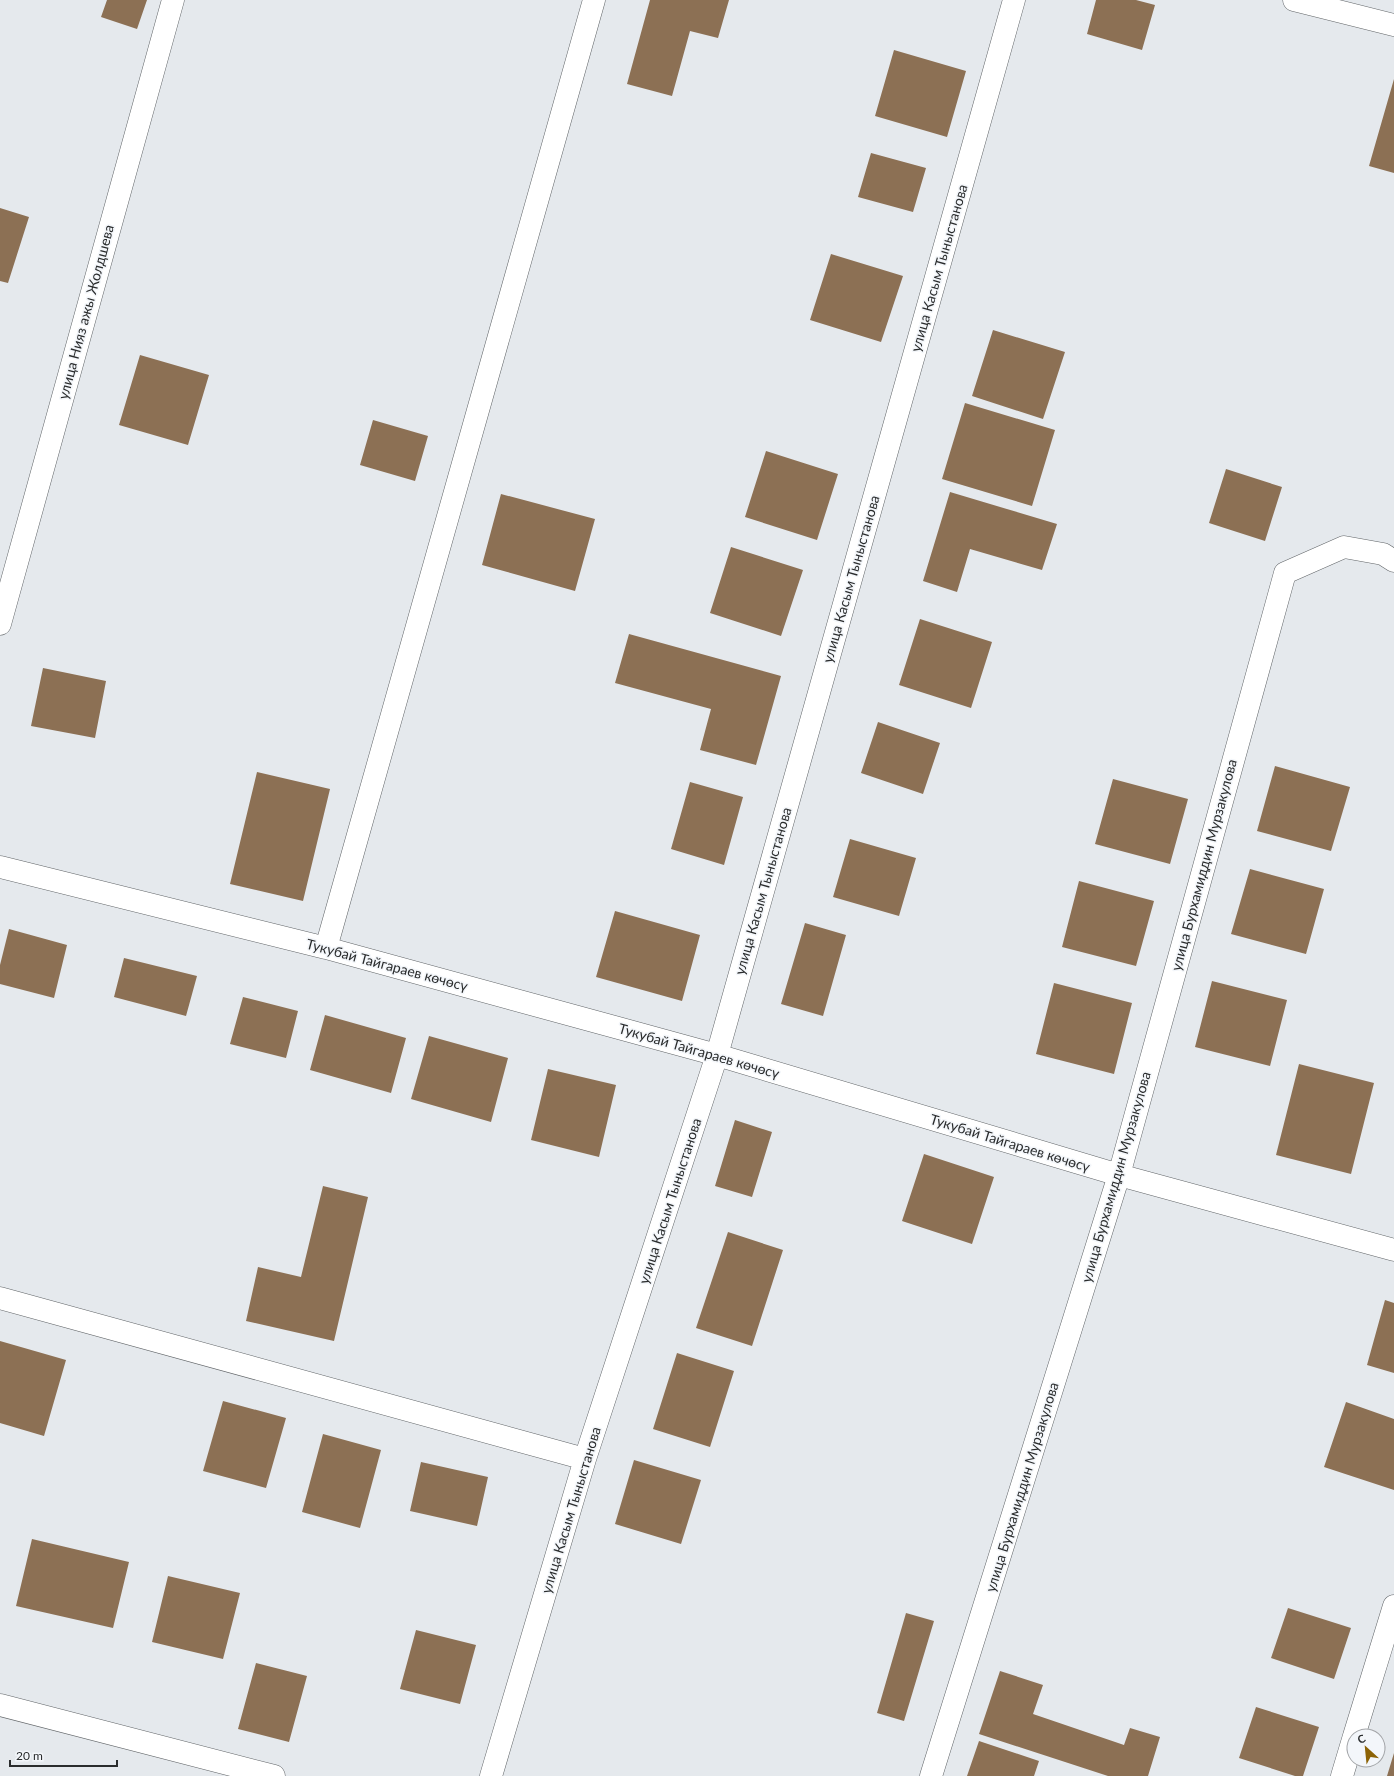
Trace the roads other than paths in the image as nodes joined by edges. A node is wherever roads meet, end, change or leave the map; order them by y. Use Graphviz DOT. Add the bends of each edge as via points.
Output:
graph roads {
  1 [pos="173,0"];
  2 [pos="594,0"];
  3 [pos="1014,0"];
  4 [pos="1294,0"];
  5 [pos="1394,25"];
  6 [pos="1394,561"];
  7 [pos="0,624"];
  8 [pos="0,867"];
  9 [pos="326,948"];
  10 [pos="718,1055"];
  11 [pos="1119,1176"];
  12 [pos="1394,1250"];
  13 [pos="0,1298"];
  14 [pos="585,1459"];
  15 [pos="1394,1606"];
  16 [pos="0,1705"];
  17 [pos="1356,1728"];
  18 [pos="1346,1763"];
  19 [pos="274,1776"];
  20 [pos="490,1776"];
  21 [pos="931,1776"];
  22 [pos="1342,1776"];
  1 -- 7 [label="main road, улица Нияз ажы Жолдшева"];
  2 -- 9 [label="main road"];
  3 -- 10 [label="main road, улица Касым Тыныстанова"];
  4 -- 5 [label="main road"];
  6 -- 11 [label="main road, улица Бурхамиддин Мурзакулова" via="1383,554 1344,547 1285,572"];
  8 -- 9 [label="main road, Тукубай Тайгараев көчөсү"];
  9 -- 10 [label="main road, Тукубай Тайгараев көчөсү"];
  10 -- 11 [label="main road, Тукубай Тайгараев көчөсү"];
  10 -- 14 [label="main road, улица Касым Тыныстанова"];
  11 -- 12 [label="main road, Тукубай Тайгараев көчөсү"];
  11 -- 21 [label="main road, улица Бурхамиддин Мурзакулова"];
  13 -- 14 [label="main road"];
  14 -- 20 [label="main road, улица Касым Тыныстанова"];
  15 -- 17 [label="main road"];
  16 -- 19 [label="main road"];
  18 -- 22 [label="main road"];
}
